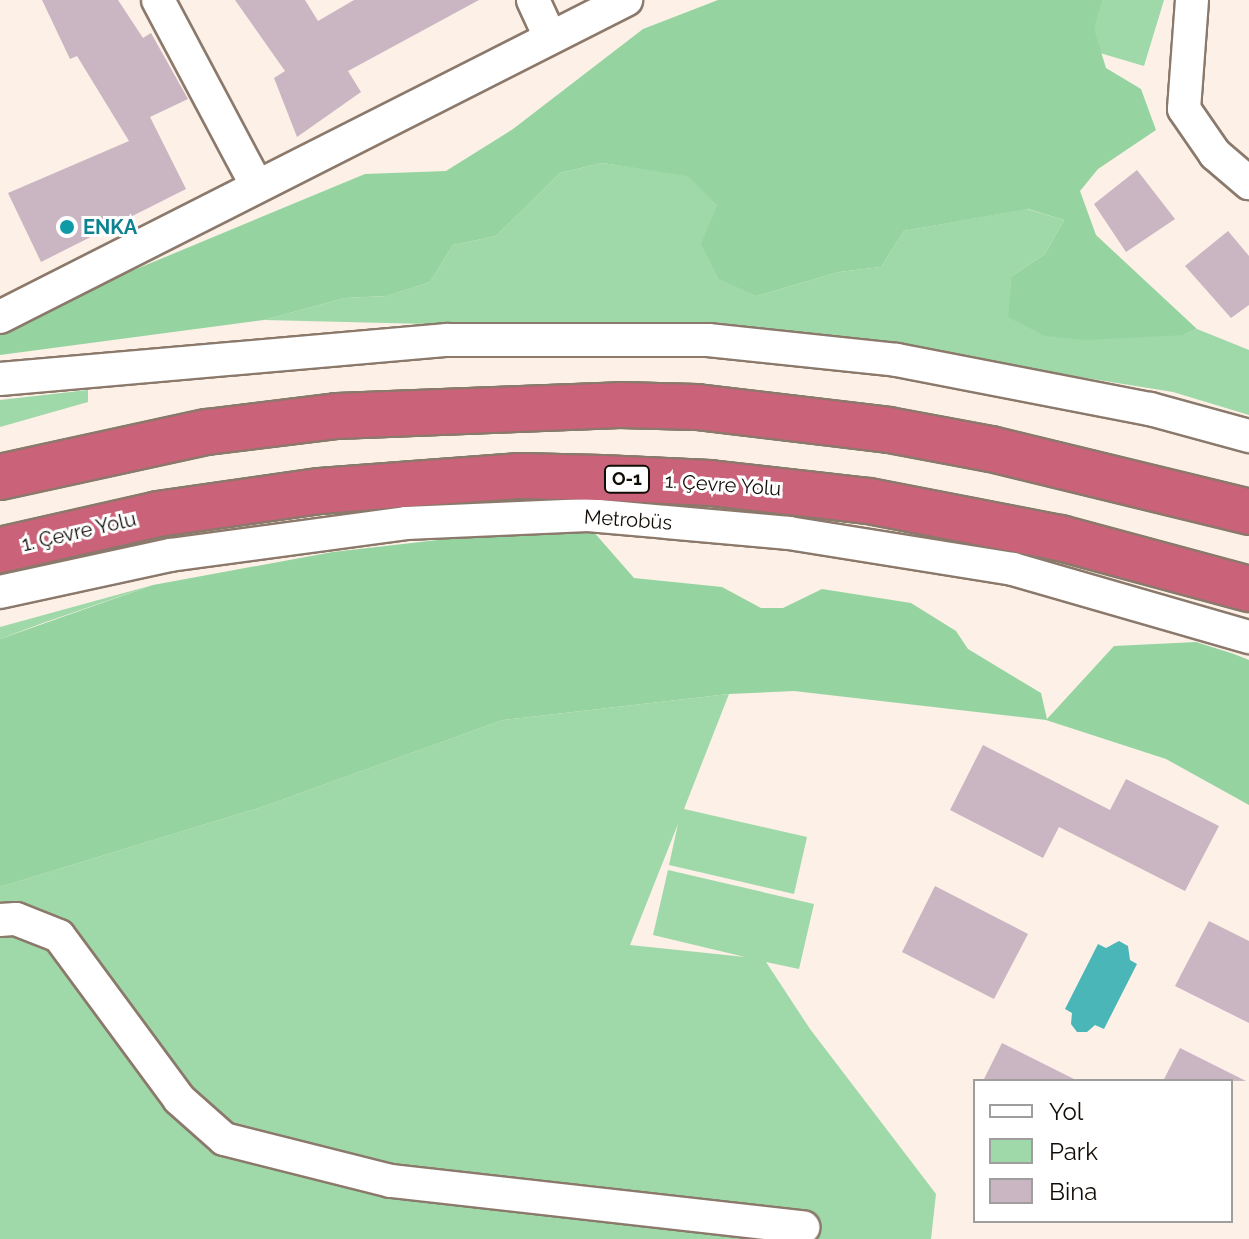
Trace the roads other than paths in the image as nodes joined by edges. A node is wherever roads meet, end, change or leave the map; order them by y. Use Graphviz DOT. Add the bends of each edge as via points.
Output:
graph roads {
  1 [pos="158,0"];
  2 [pos="533,0"];
  3 [pos="626,0"];
  4 [pos="1192,0"];
  5 [pos="550,37"];
  6 [pos="1249,183"];
  7 [pos="256,184"];
  8 [pos="0,317"];
  9 [pos="0,379"];
  10 [pos="1249,436"];
  11 [pos="0,477"];
  12 [pos="1249,512"];
  13 [pos="0,550"];
  14 [pos="1249,589"];
  15 [pos="0,592"];
  16 [pos="1249,637"];
  17 [pos="0,920"];
  18 [pos="803,1227"];
  1 -- 7 [label="street"];
  2 -- 5 [label="street"];
  3 -- 5 [label="street"];
  4 -- 6 [label="street" via="1184,109 1215,154"];
  5 -- 7 [label="street"];
  7 -- 8 [label="street"];
  9 -- 10 [label="street" via="447,340 708,340 897,360 1150,409"];
  11 -- 12 [label="highway" via="207,432 337,416 697,407 889,430 1006,452"];
  13 -- 14 [label="highway, 1. Çevre Yolu / O-1" via="158,514 320,491 520,476 602,478 794,490 907,507 1116,551"];
  15 -- 16 [label="street, Metrobüs" via="170,555 390,525 588,515 789,533 1013,569"];
  17 -- 18 [label="street" via="16,919 59,936 179,1099 224,1139 391,1181"];
}
